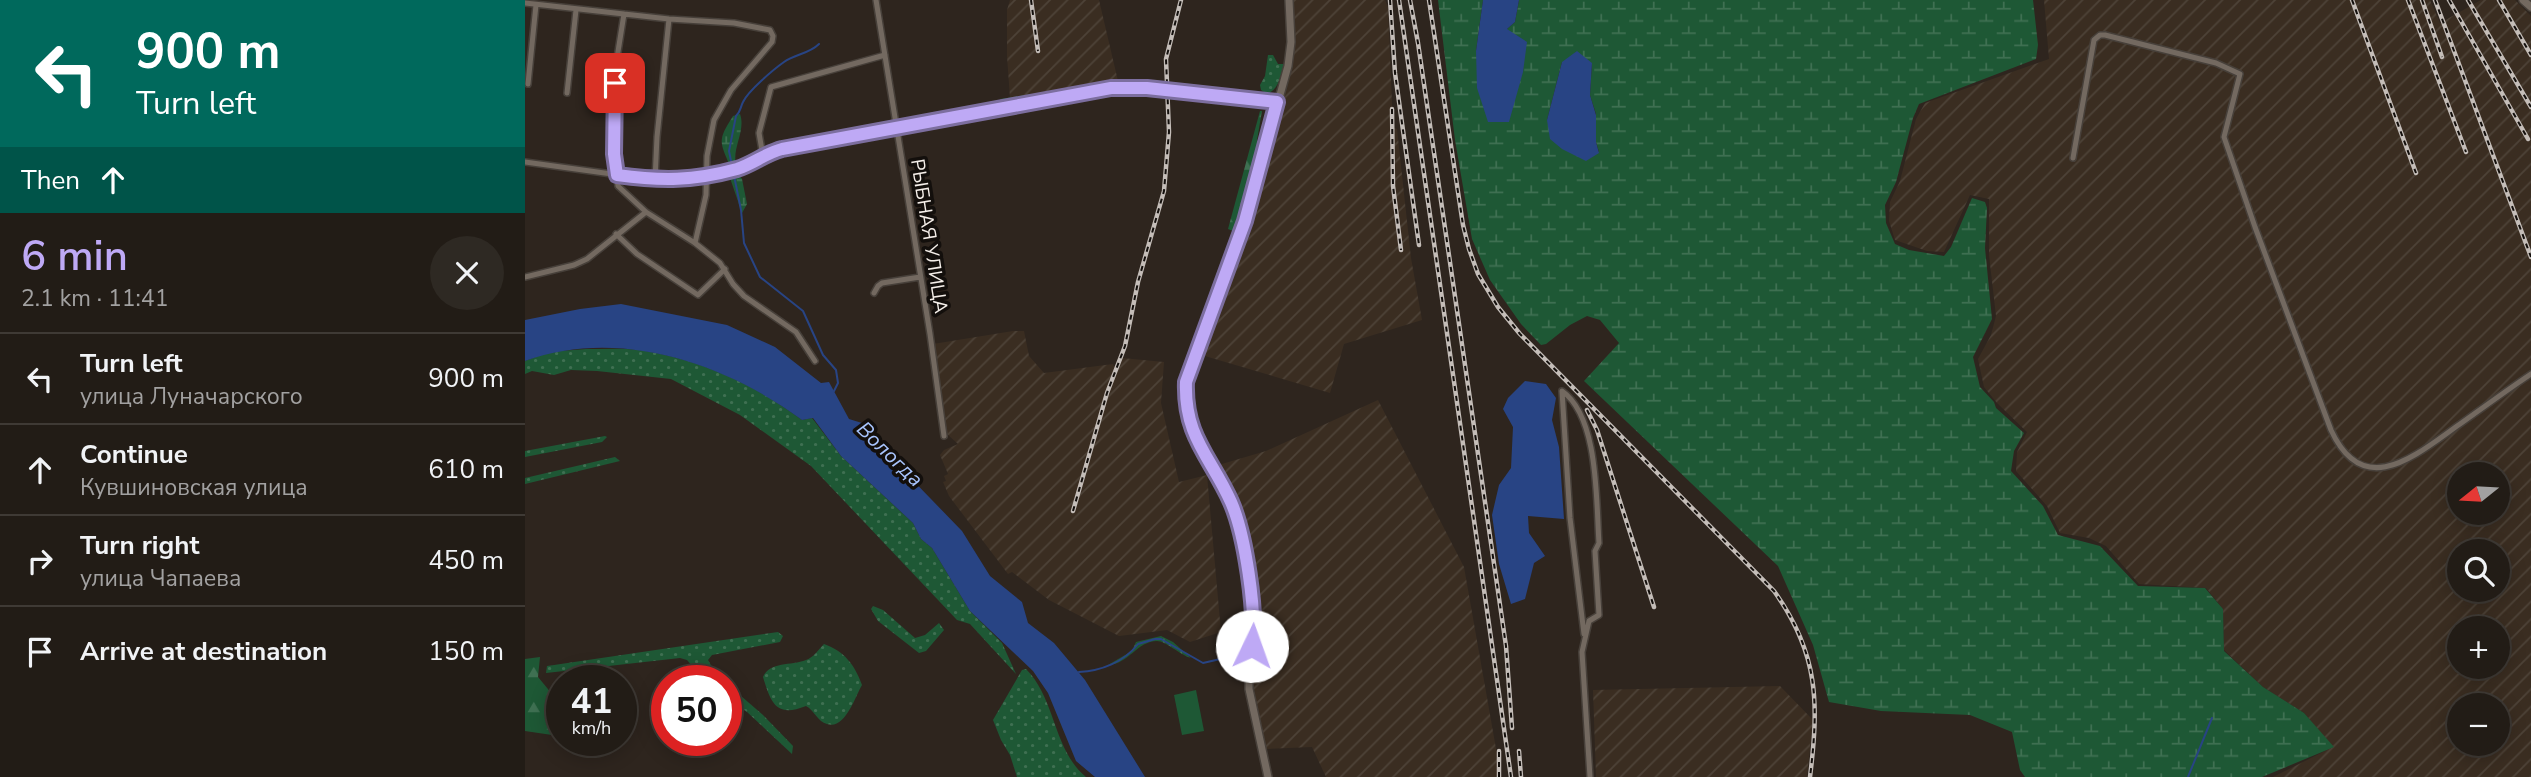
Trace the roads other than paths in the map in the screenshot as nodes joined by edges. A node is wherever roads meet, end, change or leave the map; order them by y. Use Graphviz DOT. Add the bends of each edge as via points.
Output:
graph roads {
  1 [pos="876,0"];
  2 [pos="1289,0"];
  3 [pos="2523,0"];
  4 [pos="525,3"];
  5 [pos="536,5"];
  6 [pos="2531,7"];
  7 [pos="576,10"];
  8 [pos="624,15"];
  9 [pos="669,19"];
  10 [pos="528,54"];
  11 [pos="885,55"];
  12 [pos="528,85"];
  13 [pos="568,93"];
  14 [pos="1277,102"];
  15 [pos="897,129"];
  16 [pos="763,156"];
  17 [pos="2073,158"];
  18 [pos="525,162"];
  19 [pos="617,175"];
  20 [pos="706,175"];
  21 [pos="655,180"];
  22 [pos="646,212"];
  23 [pos="616,234"];
  24 [pos="695,243"];
  25 [pos="725,269"];
  26 [pos="525,277"];
  27 [pos="920,278"];
  28 [pos="874,293"];
  29 [pos="815,361"];
  30 [pos="2531,374"];
  31 [pos="944,436"];
  32 [pos="1584,634"];
  33 [pos="1268,777"];
  34 [pos="1590,777"];
  1 -- 11 [label="street, РЫБНАЯ УЛИЦА"];
  2 -- 14 [label="main road" via="1291,50"];
  3 -- 6 [label="main road"];
  4 -- 5 [label="street"];
  5 -- 7 [label="street"];
  5 -- 10 [label="street"];
  7 -- 8 [label="street"];
  7 -- 13 [label="street"];
  8 -- 9 [label="street"];
  8 -- 19 [label="street" via="613,117"];
  9 -- 20 [label="street" via="734,23 770,30 773,36 714,120"];
  9 -- 21 [label="street"];
  10 -- 12 [label="street"];
  11 -- 15 [label="street, РЫБНАЯ УЛИЦА"];
  11 -- 16 [label="street" via="771,87 759,133"];
  14 -- 15 [label="street" via="1120,87"];
  14 -- 33 [label="main road" via="1245,221 1190,367 1186,391 1195,439 1227,495 1238,525 1254,620 1249,689"];
  15 -- 16 [label="street"];
  15 -- 27 [label="street, РЫБНАЯ УЛИЦА"];
  16 -- 20 [label="street" via="737,169"];
  17 -- 30 [label="street" via="2094,40 2100,35 2215,63 2239,74 2224,137 2331,430 2355,460 2384,468 2409,460"];
  18 -- 19 [label="street"];
  19 -- 21 [label="street"];
  19 -- 22 [label="street" via="620,188"];
  20 -- 21 [label="street"];
  20 -- 24 [label="street"];
  22 -- 23 [label="street"];
  22 -- 24 [label="street"];
  23 -- 25 [label="street" via="636,254 698,295"];
  23 -- 26 [label="street" via="580,263"];
  24 -- 25 [label="street"];
  25 -- 29 [label="street" via="744,296 801,339"];
  27 -- 28 [label="street" via="882,283"];
  27 -- 31 [label="street, РЫБНАЯ УЛИЦА"];
  32 -- 32 [label="street" via="1589,621 1599,615 1593,446 1572,398 1562,391"];
  32 -- 34 [label="street"];
}
